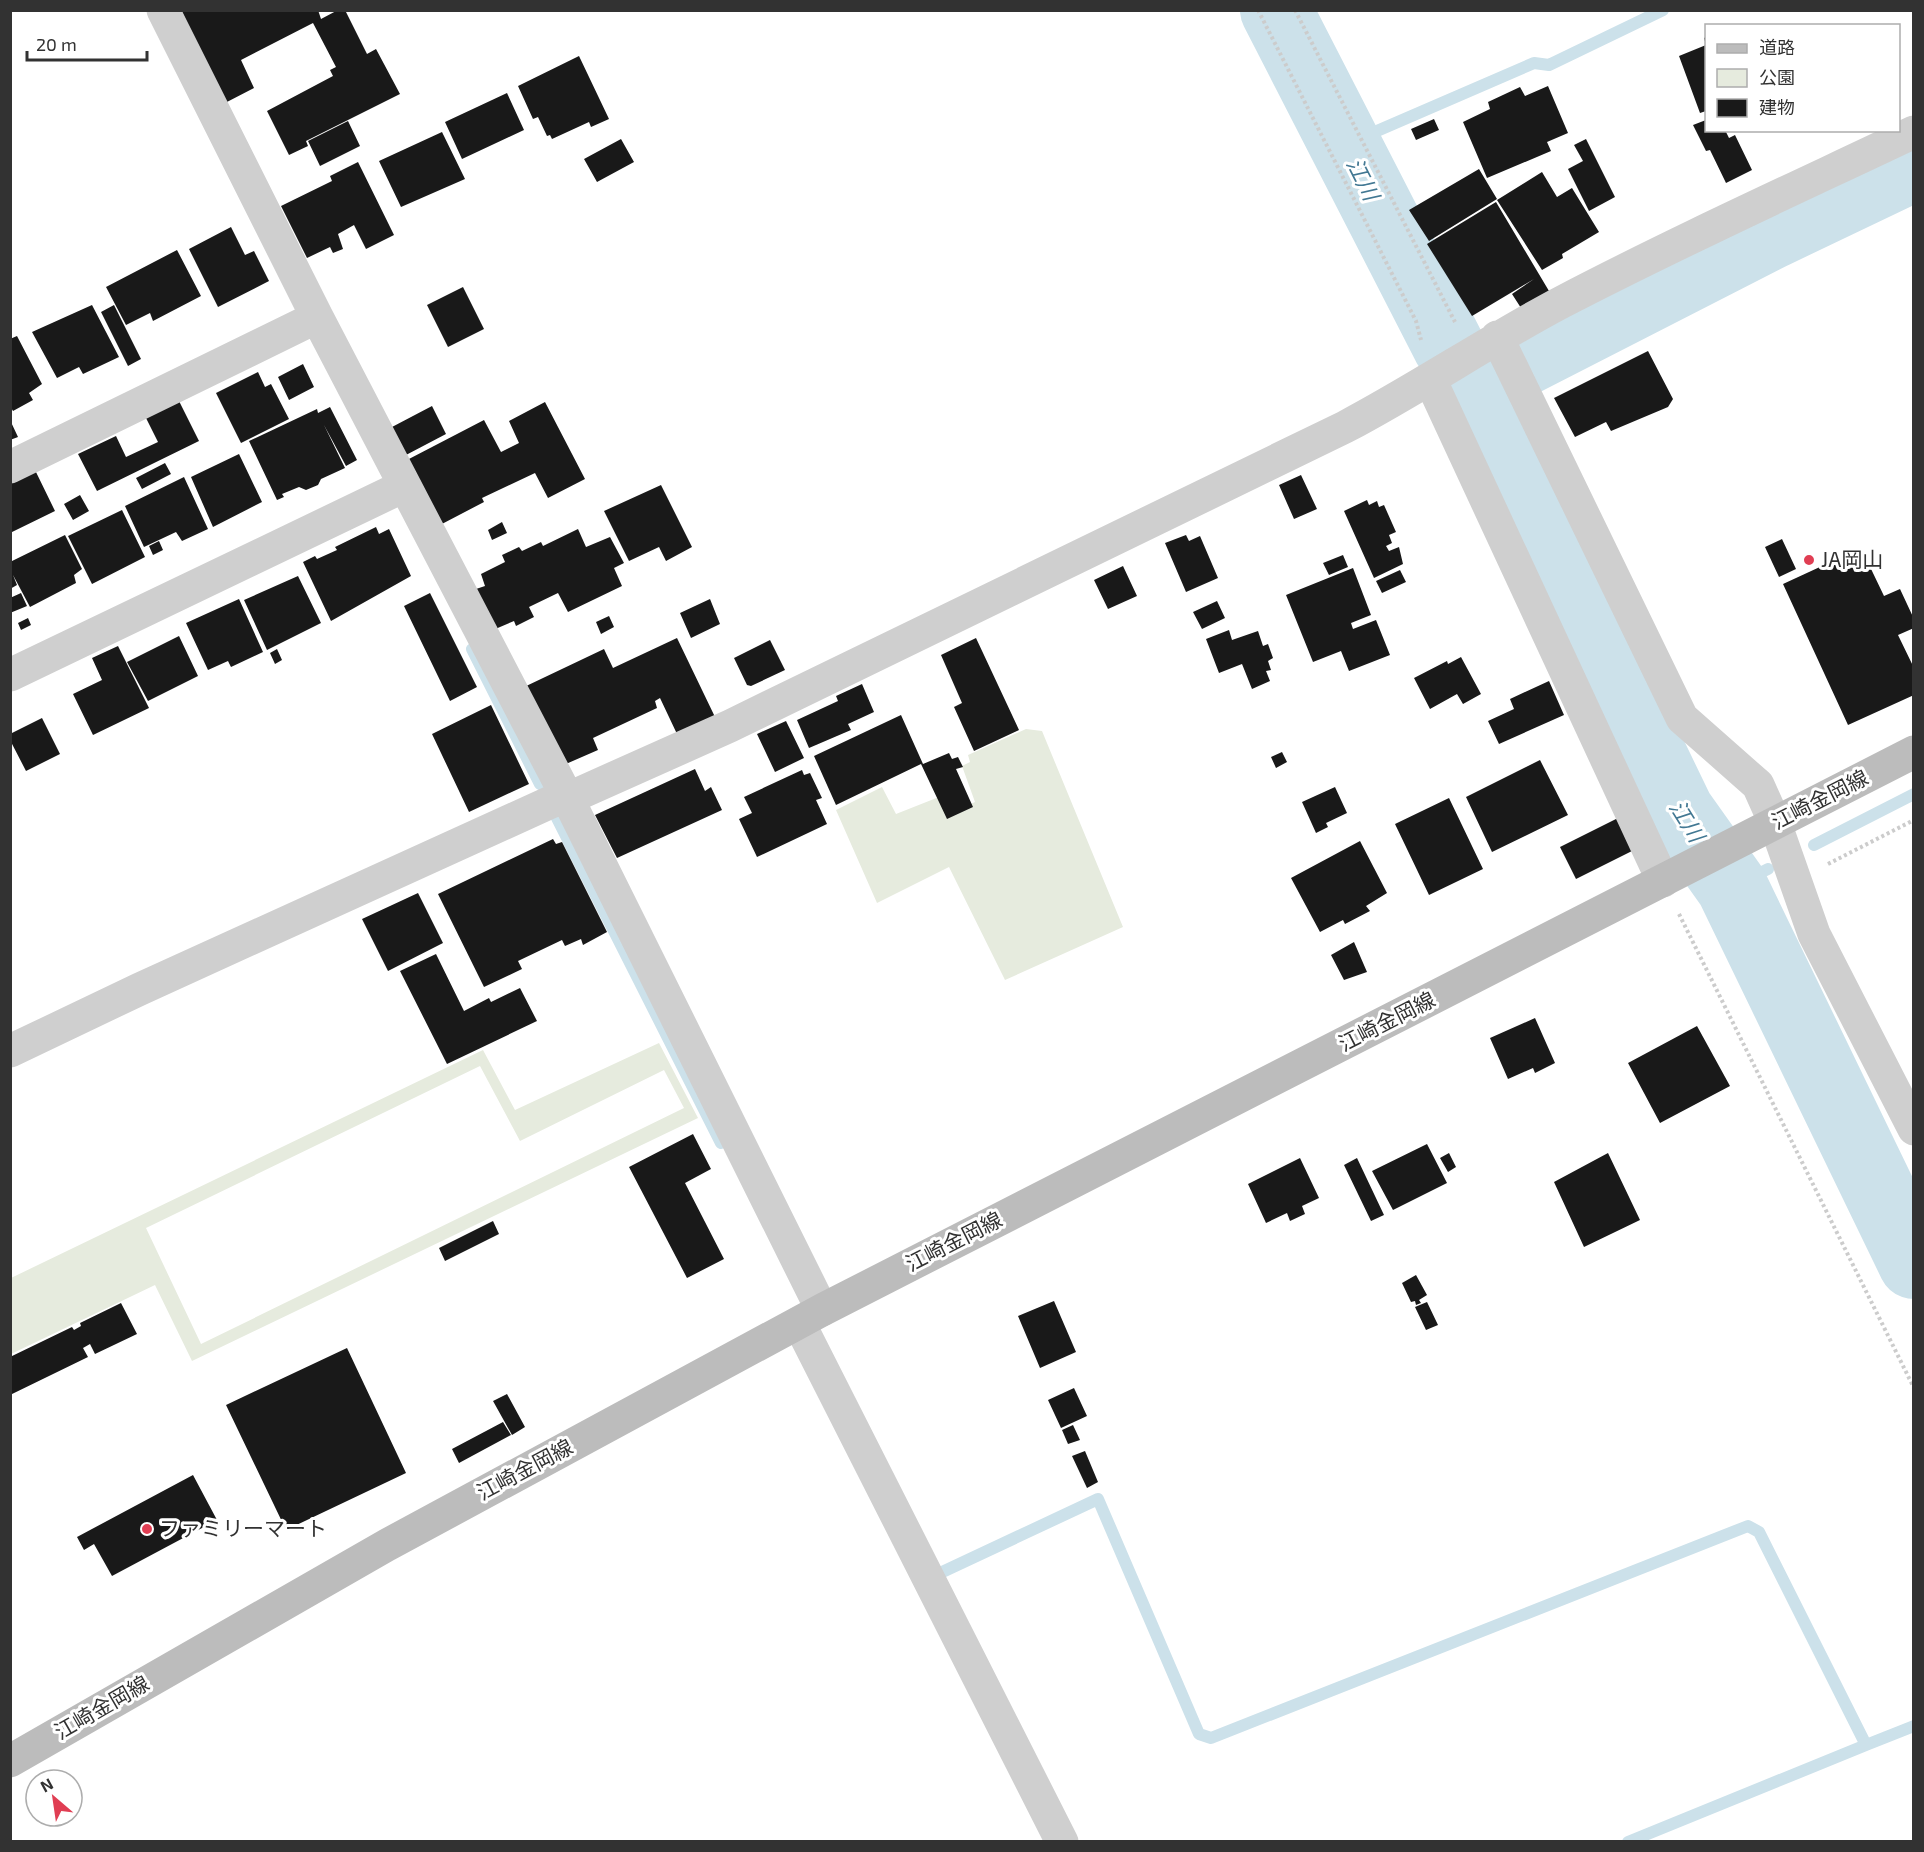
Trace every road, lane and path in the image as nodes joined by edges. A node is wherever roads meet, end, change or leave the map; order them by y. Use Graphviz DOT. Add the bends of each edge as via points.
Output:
graph roads {
  1 [pos="163,10"];
  2 [pos="1258,10"];
  3 [pos="1294,10"];
  4 [pos="1914,132"];
  5 [pos="310,320"];
  6 [pos="1490,347"];
  7 [pos="1430,380"];
  8 [pos="10,467"];
  9 [pos="396,490"];
  10 [pos="10,675"];
  11 [pos="1914,752"];
  12 [pos="567,797"];
  13 [pos="1914,820"];
  14 [pos="1764,829"];
  15 [pos="1670,878"];
  16 [pos="1796,881"];
  17 [pos="10,1051"];
  18 [pos="1914,1129"];
  19 [pos="810,1316"];
  20 [pos="1914,1388"];
  21 [pos="10,1761"];
  22 [pos="1062,1842"];
  1 -- 5 [label="street"];
  2 -- 7 [label="path" via="1416,321"];
  3 -- 6 [label="path"];
  4 -- 6 [label="street" via="1676,245"];
  5 -- 8 [label="street"];
  5 -- 9 [label="street"];
  6 -- 7 [label="street"];
  6 -- 14 [label="street" via="1518,381 1682,718 1758,785"];
  7 -- 12 [label="street" via="1345,427 730,726"];
  7 -- 15 [label="street"];
  9 -- 10 [label="street"];
  9 -- 12 [label="street"];
  11 -- 14 [label="main road, 江崎金岡線"];
  12 -- 17 [label="street"];
  12 -- 19 [label="street"];
  13 -- 16 [label="path"];
  14 -- 15 [label="main road, 江崎金岡線"];
  14 -- 16 [label="street"];
  15 -- 19 [label="main road, 江崎金岡線"];
  15 -- 20 [label="path"];
  16 -- 18 [label="street" via="1814,934"];
  19 -- 21 [label="main road, 江崎金岡線" via="387,1545"];
  19 -- 22 [label="street"];
}
